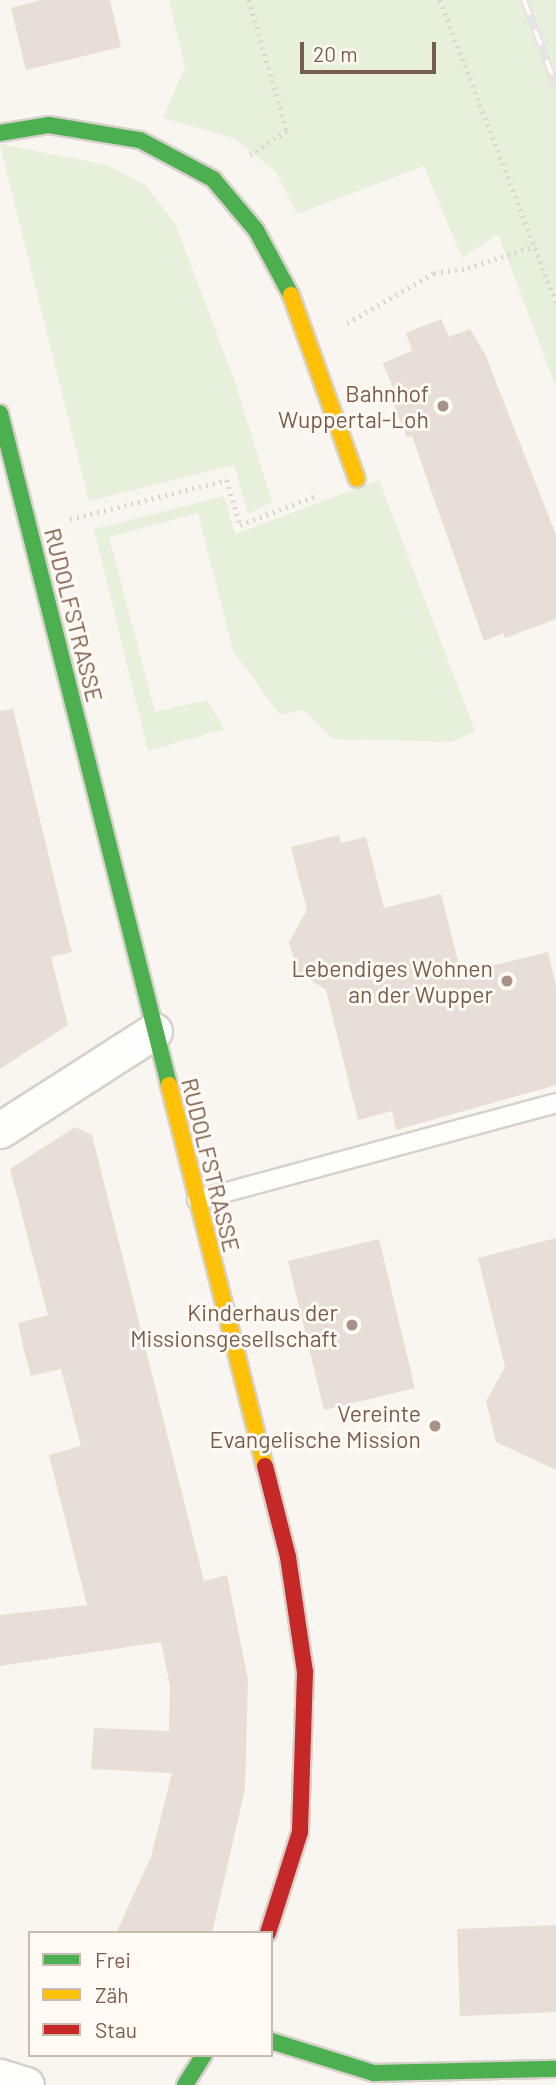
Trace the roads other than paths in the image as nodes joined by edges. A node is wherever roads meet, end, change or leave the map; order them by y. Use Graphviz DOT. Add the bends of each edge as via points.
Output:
graph roads {
  1 [pos="0,133"];
  2 [pos="0,413"];
  3 [pos="357,479"];
  4 [pos="154,1031"];
  5 [pos="556,1103"];
  6 [pos="0,1130"];
  7 [pos="197,1200"];
  8 [pos="269,1931"];
  9 [pos="273,2042"];
  10 [pos="203,2057"];
  11 [pos="556,2069"];
  12 [pos="0,2077"];
  13 [pos="374,2079"];
  14 [pos="26,2085"];
  15 [pos="186,2085"];
  1 -- 3 [label="street" via="49,125 140,140 213,179 256,230 289,289"];
  2 -- 4 [label="street, RUDOLFSTRASSE"];
  4 -- 6 [label="street"];
  4 -- 7 [label="street, RUDOLFSTRASSE"];
  5 -- 7 [label="lane"];
  7 -- 8 [label="street, RUDOLFSTRASSE" via="288,1557 305,1672 300,1832"];
  9 -- 13 [label="street"];
  10 -- 15 [label="street"];
  11 -- 13 [label="street"];
  12 -- 14 [label="street"];
}
